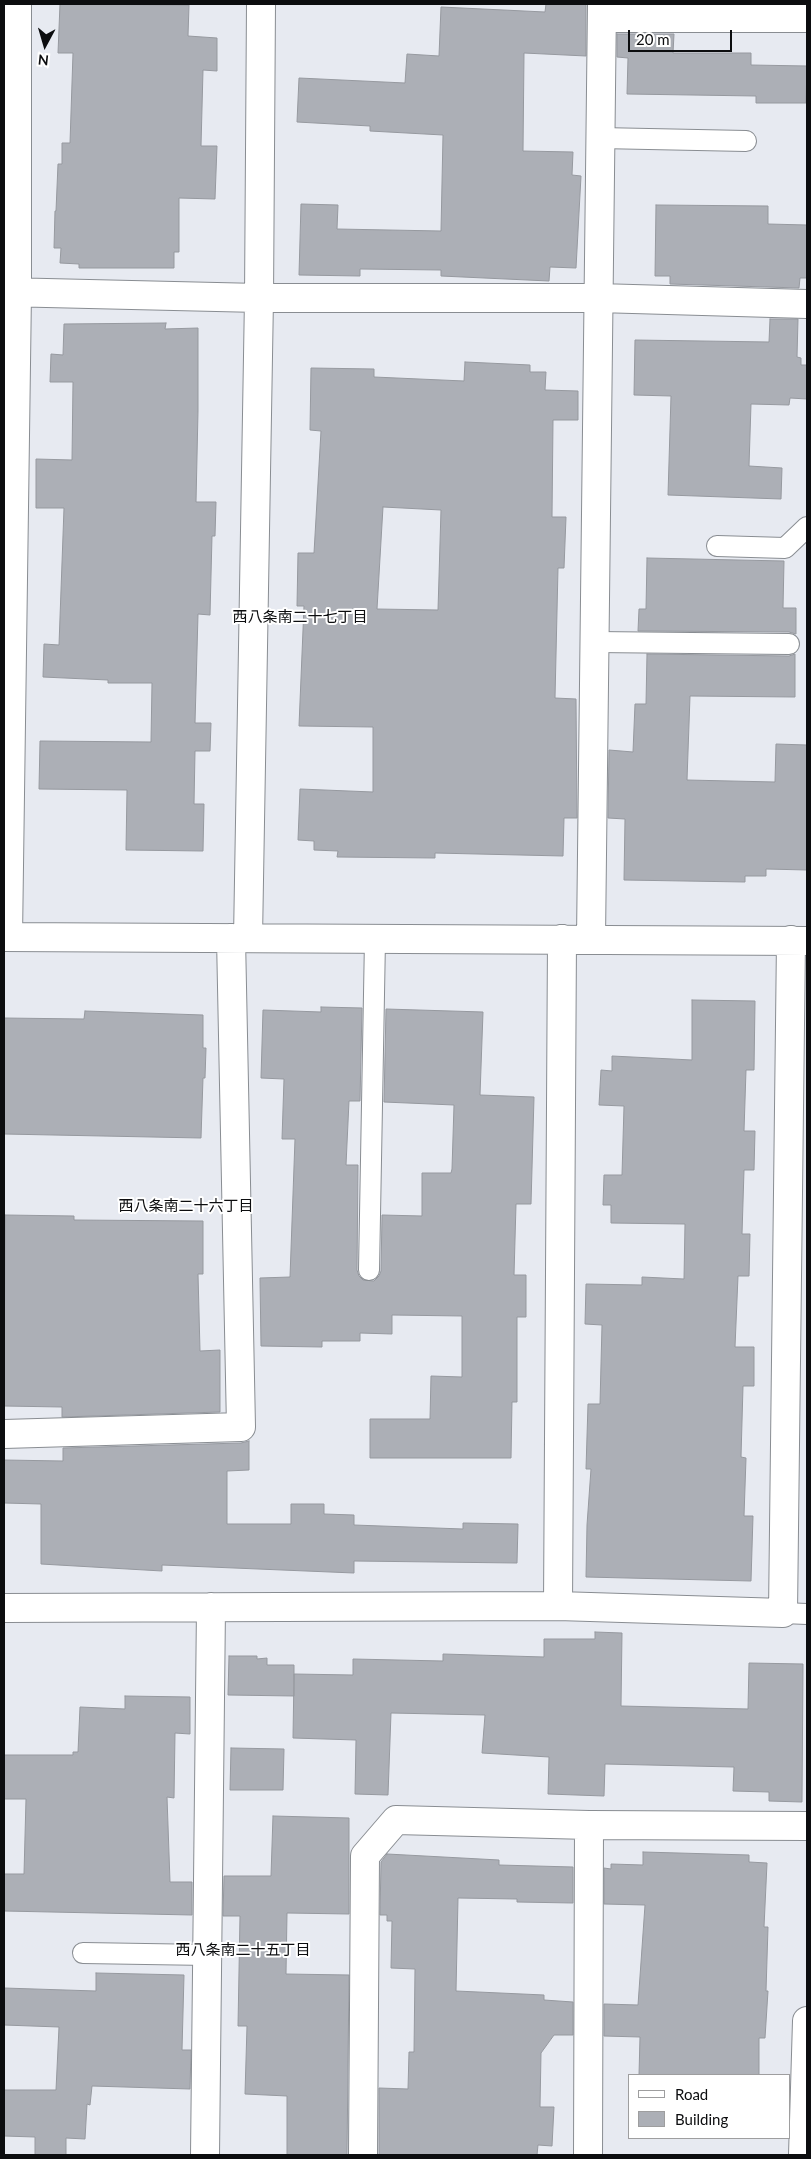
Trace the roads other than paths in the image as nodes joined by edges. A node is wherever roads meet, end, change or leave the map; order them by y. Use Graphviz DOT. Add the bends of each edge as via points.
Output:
graph roads {
  1 [pos="17,4"];
  2 [pos="261,4"];
  3 [pos="602,11"];
  4 [pos="807,18"];
  5 [pos="600,138"];
  6 [pos="746,141"];
  7 [pos="10,292"];
  8 [pos="259,298"];
  9 [pos="598,298"];
  10 [pos="807,304"];
  11 [pos="807,527"];
  12 [pos="717,546"];
  13 [pos="595,642"];
  14 [pos="789,644"];
  15 [pos="6,937"];
  16 [pos="239,938"];
  17 [pos="375,939"];
  18 [pos="562,939"];
  19 [pos="591,939"];
  20 [pos="799,941"];
  21 [pos="369,1270"];
  22 [pos="4,1434"];
  23 [pos="558,1606"];
  24 [pos="211,1607"];
  25 [pos="4,1608"];
  26 [pos="795,1613"];
  27 [pos="589,1825"];
  28 [pos="807,1826"];
  29 [pos="83,1953"];
  30 [pos="208,1955"];
  31 [pos="807,2020"];
  32 [pos="205,2155"];
  33 [pos="363,2155"];
  34 [pos="588,2155"];
  35 [pos="803,2155"];
  1 -- 7 [label="street"];
  2 -- 8 [label="street"];
  3 -- 4 [label="street"];
  3 -- 5 [label="street"];
  5 -- 6 [label="lane"];
  5 -- 9 [label="street"];
  7 -- 8 [label="street"];
  7 -- 15 [label="street"];
  8 -- 9 [label="street"];
  8 -- 16 [label="street"];
  9 -- 10 [label="street"];
  9 -- 13 [label="street"];
  11 -- 12 [label="lane" via="785,548"];
  13 -- 14 [label="lane"];
  13 -- 19 [label="street"];
  15 -- 16 [label="street"];
  16 -- 17 [label="street"];
  16 -- 22 [label="street" via="241,1427"];
  17 -- 18 [label="street"];
  17 -- 21 [label="lane"];
  18 -- 19 [label="street"];
  18 -- 23 [label="street"];
  19 -- 20 [label="street"];
  20 -- 26 [label="street"];
  23 -- 24 [label="street"];
  23 -- 26 [label="street"];
  24 -- 25 [label="street"];
  24 -- 30 [label="street"];
  27 -- 28 [label="street"];
  27 -- 33 [label="street" via="396,1820 365,1856"];
  27 -- 34 [label="street"];
  29 -- 30 [label="lane"];
  30 -- 32 [label="street"];
  31 -- 35 [label="street"];
}
